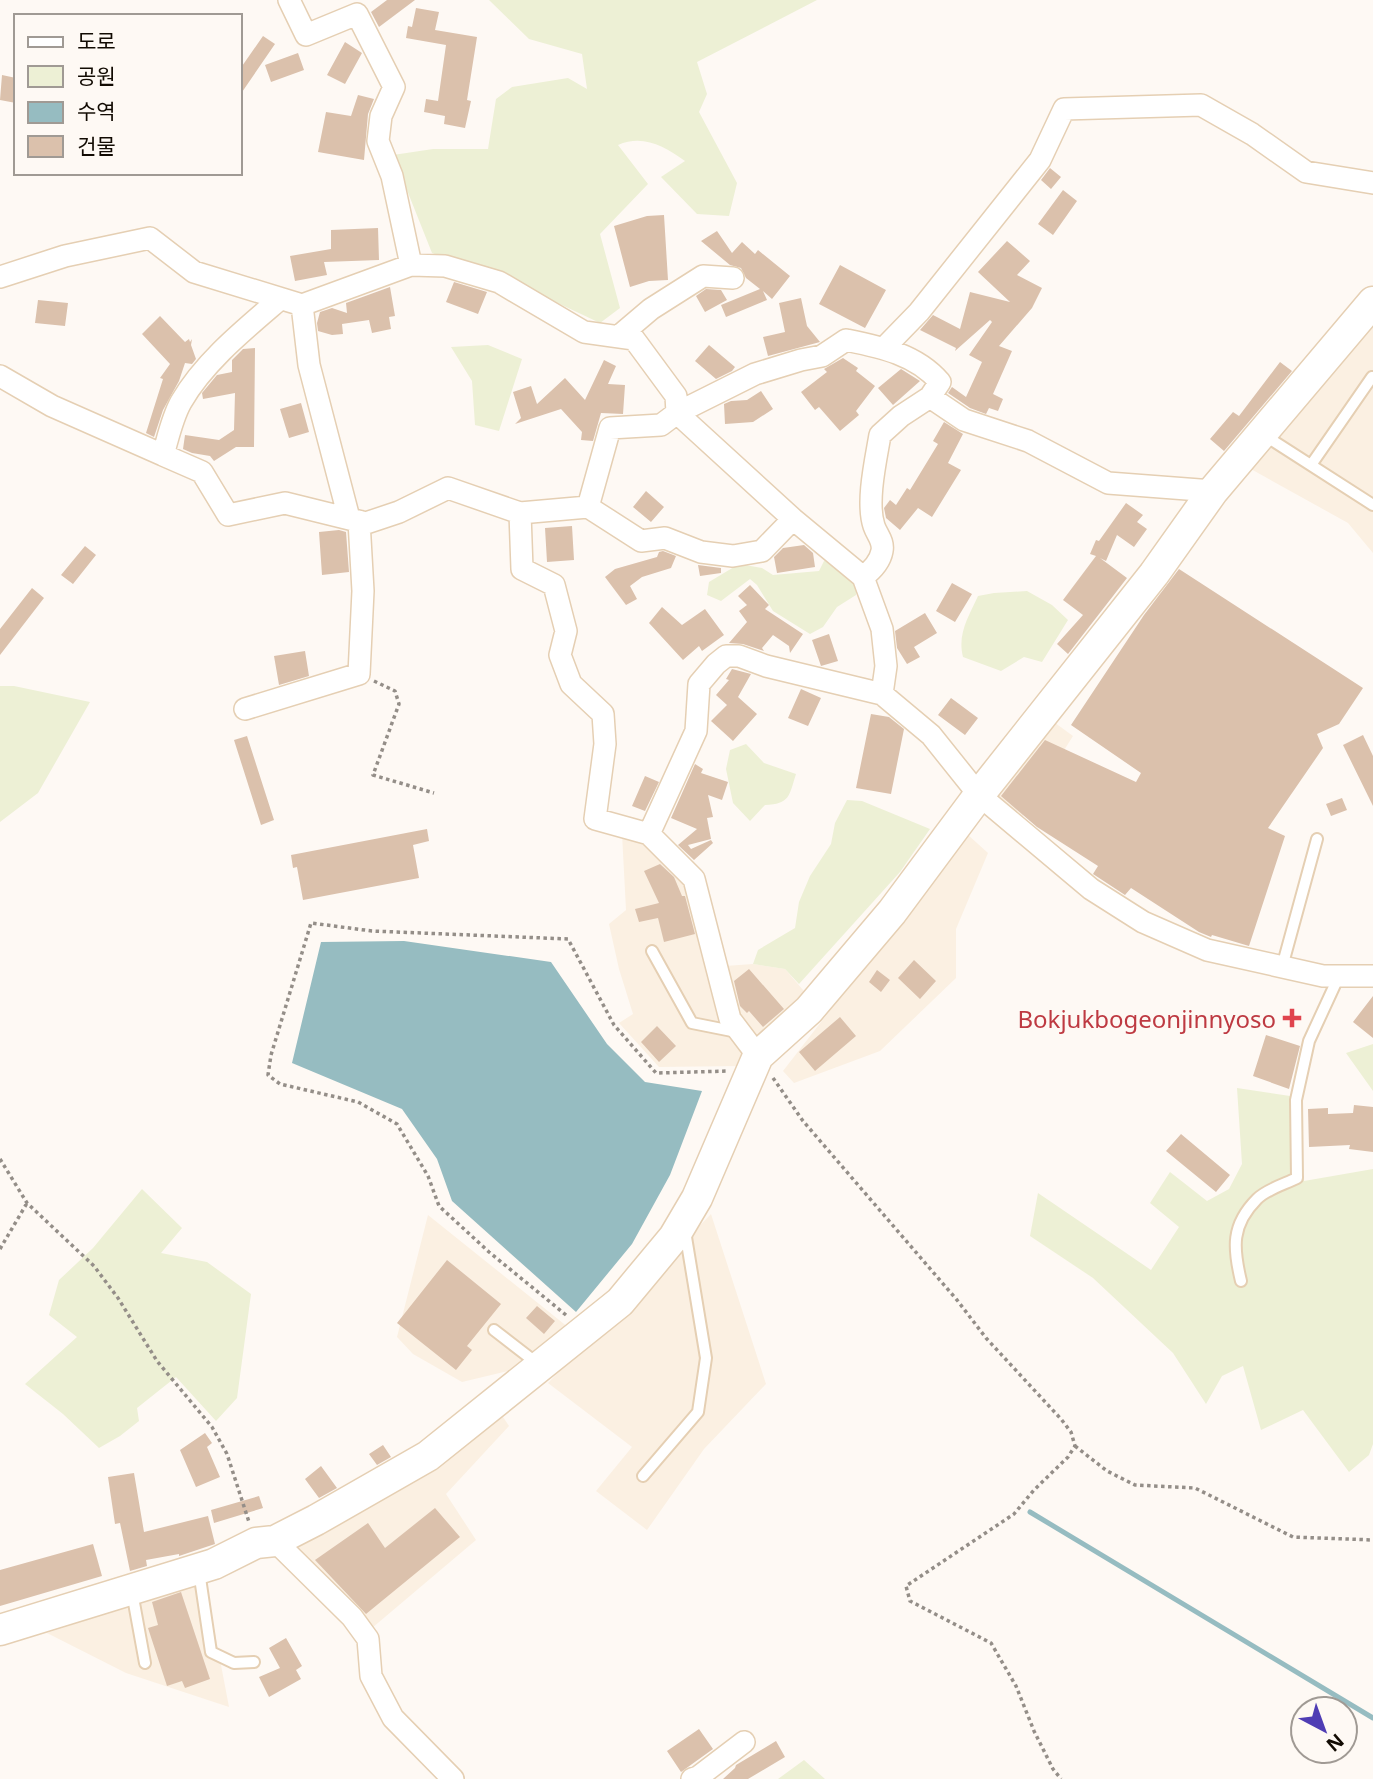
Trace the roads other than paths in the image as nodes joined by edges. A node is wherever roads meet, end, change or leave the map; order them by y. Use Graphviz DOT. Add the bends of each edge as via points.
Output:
graph roads {
  1 [pos="289,0"];
  2 [pos="1373,183"];
  3 [pos="411,265"];
  4 [pos="0,277"];
  5 [pos="733,278"];
  6 [pos="280,299"];
  7 [pos="1373,302"];
  8 [pos="302,305"];
  9 [pos="618,337"];
  10 [pos="884,348"];
  11 [pos="0,376"];
  12 [pos="1372,377"];
  13 [pos="930,397"];
  14 [pos="677,413"];
  15 [pos="1262,434"];
  16 [pos="163,455"];
  17 [pos="1311,465"];
  18 [pos="1213,491"];
  19 [pos="1373,505"];
  20 [pos="588,507"];
  21 [pos="520,513"];
  22 [pos="793,519"];
  23 [pos="354,520"];
  24 [pos="863,577"];
  25 [pos="882,694"];
  26 [pos="245,709"];
  27 [pos="979,795"];
  28 [pos="649,834"];
  29 [pos="1317,839"];
  30 [pos="652,951"];
  31 [pos="1282,967"];
  32 [pos="1339,976"];
  33 [pos="1373,976"];
  34 [pos="740,1032"];
  35 [pos="755,1064"];
  36 [pos="683,1222"];
  37 [pos="1241,1281"];
  38 [pos="494,1330"];
  39 [pos="540,1366"];
  40 [pos="643,1476"];
  41 [pos="266,1542"];
  42 [pos="199,1569"];
  43 [pos="132,1589"];
  44 [pos="0,1630"];
  45 [pos="254,1662"];
  46 [pos="145,1663"];
  47 [pos="744,1742"];
  48 [pos="453,1779"];
  49 [pos="692,1779"];
  1 -- 3 [label="street" via="306,34 357,14 394,87 381,116 378,141 393,176"];
  2 -- 10 [label="street" via="1306,172 1202,105 1064,109 1040,160 919,312"];
  3 -- 8 [label="street"];
  3 -- 9 [label="street" via="445,266 499,282 584,332"];
  4 -- 6 [label="street" via="65,256 150,237 194,272"];
  5 -- 9 [label="street" via="703,276 651,309"];
  6 -- 8 [label="street"];
  6 -- 16 [label="street" via="198,378 180,404"];
  7 -- 15 [label="street"];
  8 -- 23 [label="street" via="309,365"];
  9 -- 14 [label="street" via="634,339 677,396"];
  10 -- 13 [label="street" via="927,368 940,382"];
  10 -- 14 [label="street" via="846,340 822,356 755,374"];
  11 -- 16 [label="street" via="52,406"];
  12 -- 17 [label="lane"];
  13 -- 18 [label="street" via="964,420 1028,442 1108,483"];
  13 -- 24 [label="street" via="880,435 871,494 882,552"];
  14 -- 20 [label="street" via="661,425 610,428"];
  14 -- 22 [label="street"];
  15 -- 17 [label="lane"];
  15 -- 18 [label="street"];
  16 -- 23 [label="street" via="202,472 228,515 285,503"];
  17 -- 19 [label="lane"];
  18 -- 27 [label="street" via="1154,574"];
  20 -- 21 [label="street"];
  20 -- 22 [label="street" via="641,541 665,538 701,552 733,556 762,551"];
  21 -- 23 [label="street" via="448,488 399,512 366,523"];
  21 -- 28 [label="street" via="522,569 554,585 566,631 560,655 571,684 603,714 605,744 595,819"];
  22 -- 24 [label="street"];
  23 -- 26 [label="street" via="363,591 359,674"];
  24 -- 25 [label="street" via="882,629 886,666"];
  25 -- 27 [label="street" via="931,735"];
  25 -- 28 [label="street" via="726,656 699,684 696,731"];
  27 -- 31 [label="street" via="1091,889 1143,922 1207,950"];
  27 -- 35 [label="street" via="892,912 809,1010"];
  28 -- 34 [label="street" via="694,879 730,1019"];
  29 -- 31 [label="lane"];
  30 -- 34 [label="lane" via="692,1023"];
  31 -- 32 [label="street"];
  32 -- 33 [label="street"];
  32 -- 37 [label="lane" via="1309,1041 1296,1100 1297,1178 1258,1197 1240,1222 1233,1251"];
  34 -- 35 [label="street"];
  35 -- 36 [label="street" via="698,1198"];
  36 -- 39 [label="street" via="620,1302"];
  36 -- 40 [label="lane" via="706,1358 698,1412"];
  38 -- 39 [label="lane"];
  39 -- 41 [label="street" via="428,1456"];
  41 -- 42 [label="street"];
  41 -- 48 [label="street" via="352,1617 368,1639 371,1675 393,1717"];
  42 -- 43 [label="street"];
  42 -- 45 [label="lane" via="211,1652 234,1662"];
  43 -- 44 [label="street"];
  43 -- 46 [label="lane"];
  47 -- 49 [label="street"];
}
